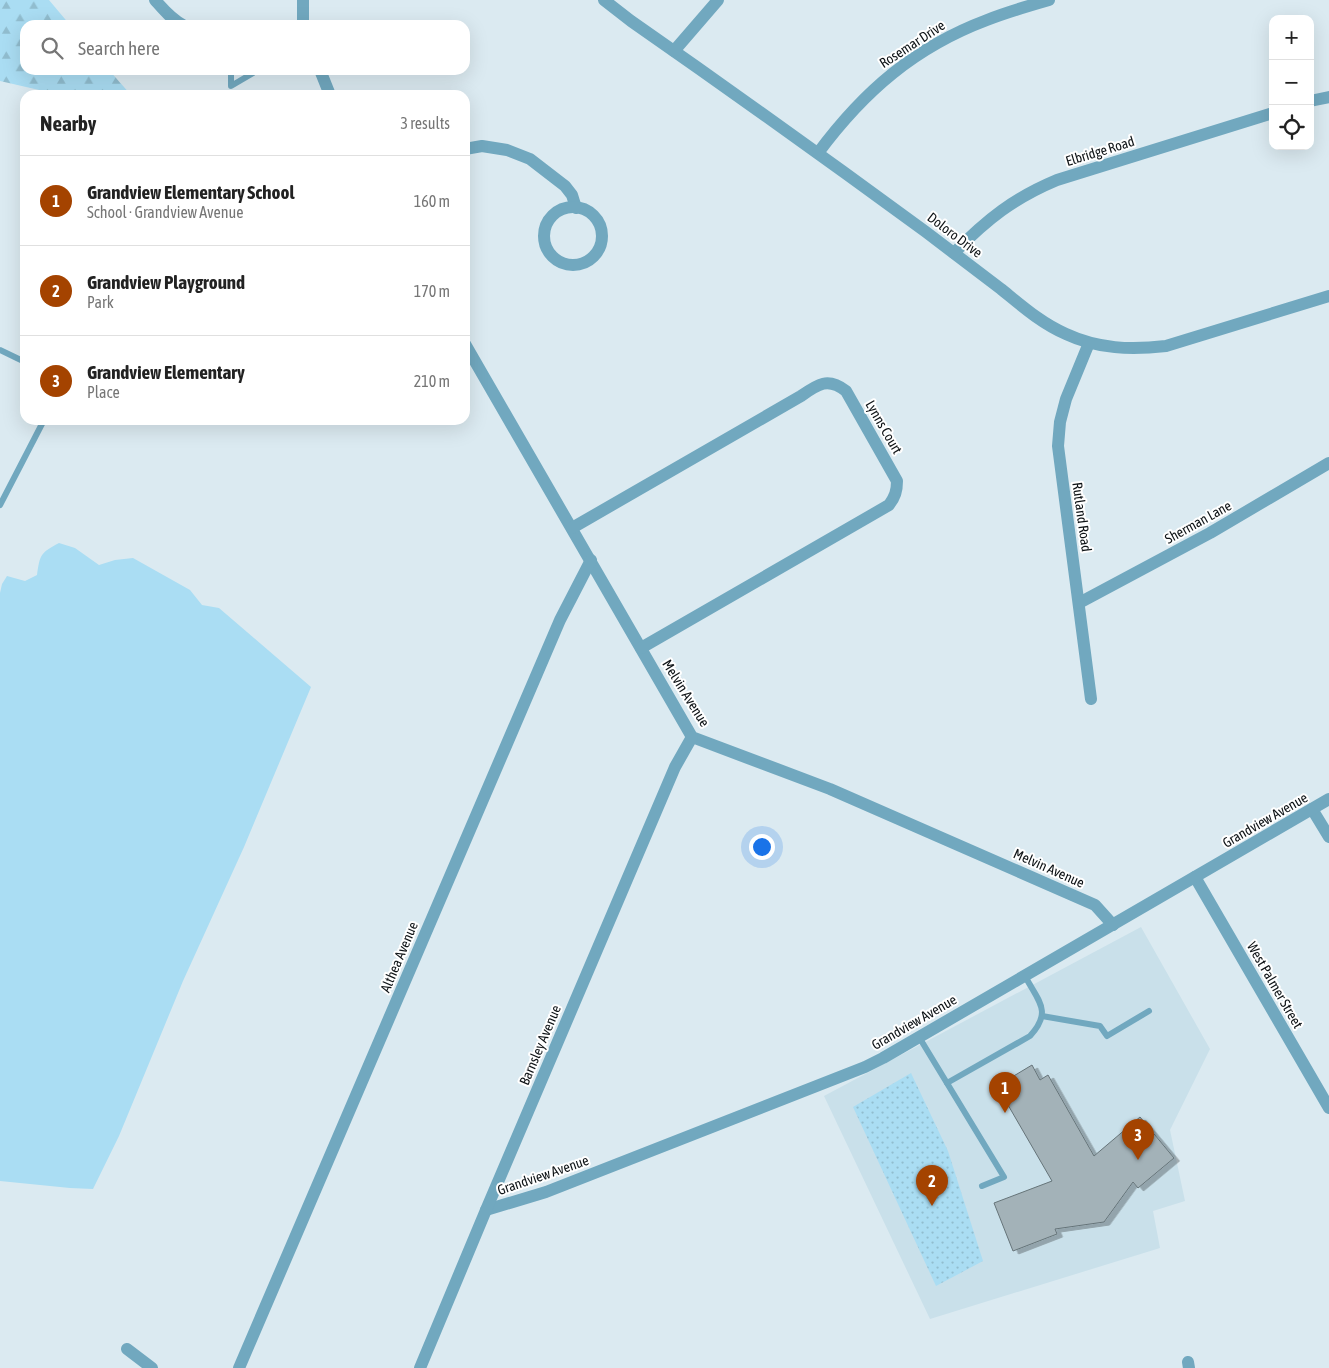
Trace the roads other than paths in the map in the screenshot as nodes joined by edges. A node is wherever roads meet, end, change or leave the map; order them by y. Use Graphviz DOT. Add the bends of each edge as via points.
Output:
graph roads {
  1 [pos="155,0"];
  2 [pos="303,0"];
  3 [pos="604,0"];
  4 [pos="718,0"];
  5 [pos="1049,0"];
  6 [pos="175,20"];
  7 [pos="304,20"];
  8 [pos="674,51"];
  9 [pos="231,75"];
  10 [pos="250,75"];
  11 [pos="322,75"];
  12 [pos="328,90"];
  13 [pos="1329,97"];
  14 [pos="1314,100"];
  15 [pos="1269,114"];
  16 [pos="470,148"];
  17 [pos="818,152"];
  18 [pos="576,208"];
  19 [pos="954,253"];
  20 [pos="1329,296"];
  21 [pos="1089,343"];
  22 [pos="0,350"];
  23 [pos="470,353"];
  24 [pos="20,360"];
  25 [pos="41,425"];
  26 [pos="1329,463"];
  27 [pos="0,506"];
  28 [pos="572,528"];
  29 [pos="590,560"];
  30 [pos="1079,603"];
  31 [pos="641,648"];
  32 [pos="1091,699"];
  33 [pos="692,737"];
  34 [pos="1329,799"];
  35 [pos="1312,809"];
  36 [pos="1329,837"];
  37 [pos="1195,878"];
  38 [pos="1113,925"];
  39 [pos="1024,976"];
  40 [pos="1149,1011"];
  41 [pos="1042,1016"];
  42 [pos="919,1037"];
  43 [pos="947,1083"];
  44 [pos="1329,1108"];
  45 [pos="982,1186"];
  46 [pos="486,1210"];
  47 [pos="127,1349"];
  48 [pos="423,1367"];
  49 [pos="152,1368"];
  50 [pos="239,1368"];
  1 -- 6 [label="street"];
  2 -- 7 [label="street"];
  3 -- 8 [label="street, Doloro Drive"];
  4 -- 8 [label="street"];
  5 -- 17 [label="street, Rosemar Drive" via="986,20 902,65 856,105"];
  8 -- 17 [label="street, Doloro Drive"];
  9 -- 10 [label="lane" via="231,86"];
  11 -- 12 [label="street"];
  13 -- 14 [label="street"];
  15 -- 19 [label="street, Elbridge Road" via="1035,189 993,216"];
  16 -- 18 [label="street" via="482,146 506,150 530,159 565,186"];
  17 -- 19 [label="street, Doloro Drive"];
  18 -- 18 [label="street" via="582,208 598,220 602,237 595,255 587,262 570,265 552,256 544,238 554,215"];
  19 -- 21 [label="street, Doloro Drive" via="1037,318"];
  20 -- 21 [label="street, Doloro Drive" via="1166,346 1121,349"];
  21 -- 30 [label="street, Rutland Road" via="1066,399 1058,446"];
  22 -- 24 [label="lane"];
  23 -- 28 [label="street, Melvin Avenue"];
  25 -- 27 [label="lane"];
  26 -- 30 [label="street, Sherman Lane" via="1210,533"];
  28 -- 29 [label="street, Melvin Avenue"];
  28 -- 31 [label="street, Lynns Court" via="814,387 829,383 846,391 897,481 897,490 889,505"];
  29 -- 31 [label="street, Melvin Avenue"];
  29 -- 50 [label="street, Althea Avenue" via="560,620"];
  30 -- 32 [label="street, Rutland Road"];
  31 -- 33 [label="street, Melvin Avenue"];
  33 -- 38 [label="street, Melvin Avenue" via="830,790 1095,905"];
  33 -- 46 [label="street, Barnsley Avenue" via="675,767"];
  34 -- 35 [label="street, Grandview Avenue"];
  35 -- 36 [label="street"];
  35 -- 37 [label="street, Grandview Avenue"];
  37 -- 38 [label="street, Grandview Avenue"];
  37 -- 44 [label="street, West Palmer Street"];
  38 -- 39 [label="street, Grandview Avenue"];
  39 -- 41 [label="lane" via="1043,1009"];
  39 -- 42 [label="street, Grandview Avenue"];
  40 -- 41 [label="lane" via="1108,1036 1100,1026"];
  41 -- 43 [label="lane" via="1030,1036"];
  42 -- 43 [label="lane"];
  42 -- 46 [label="street, Grandview Avenue" via="865,1067 828,1082 546,1192"];
  43 -- 45 [label="lane" via="1004,1177"];
  46 -- 48 [label="street, Barnsley Avenue"];
  47 -- 49 [label="street"];
}
